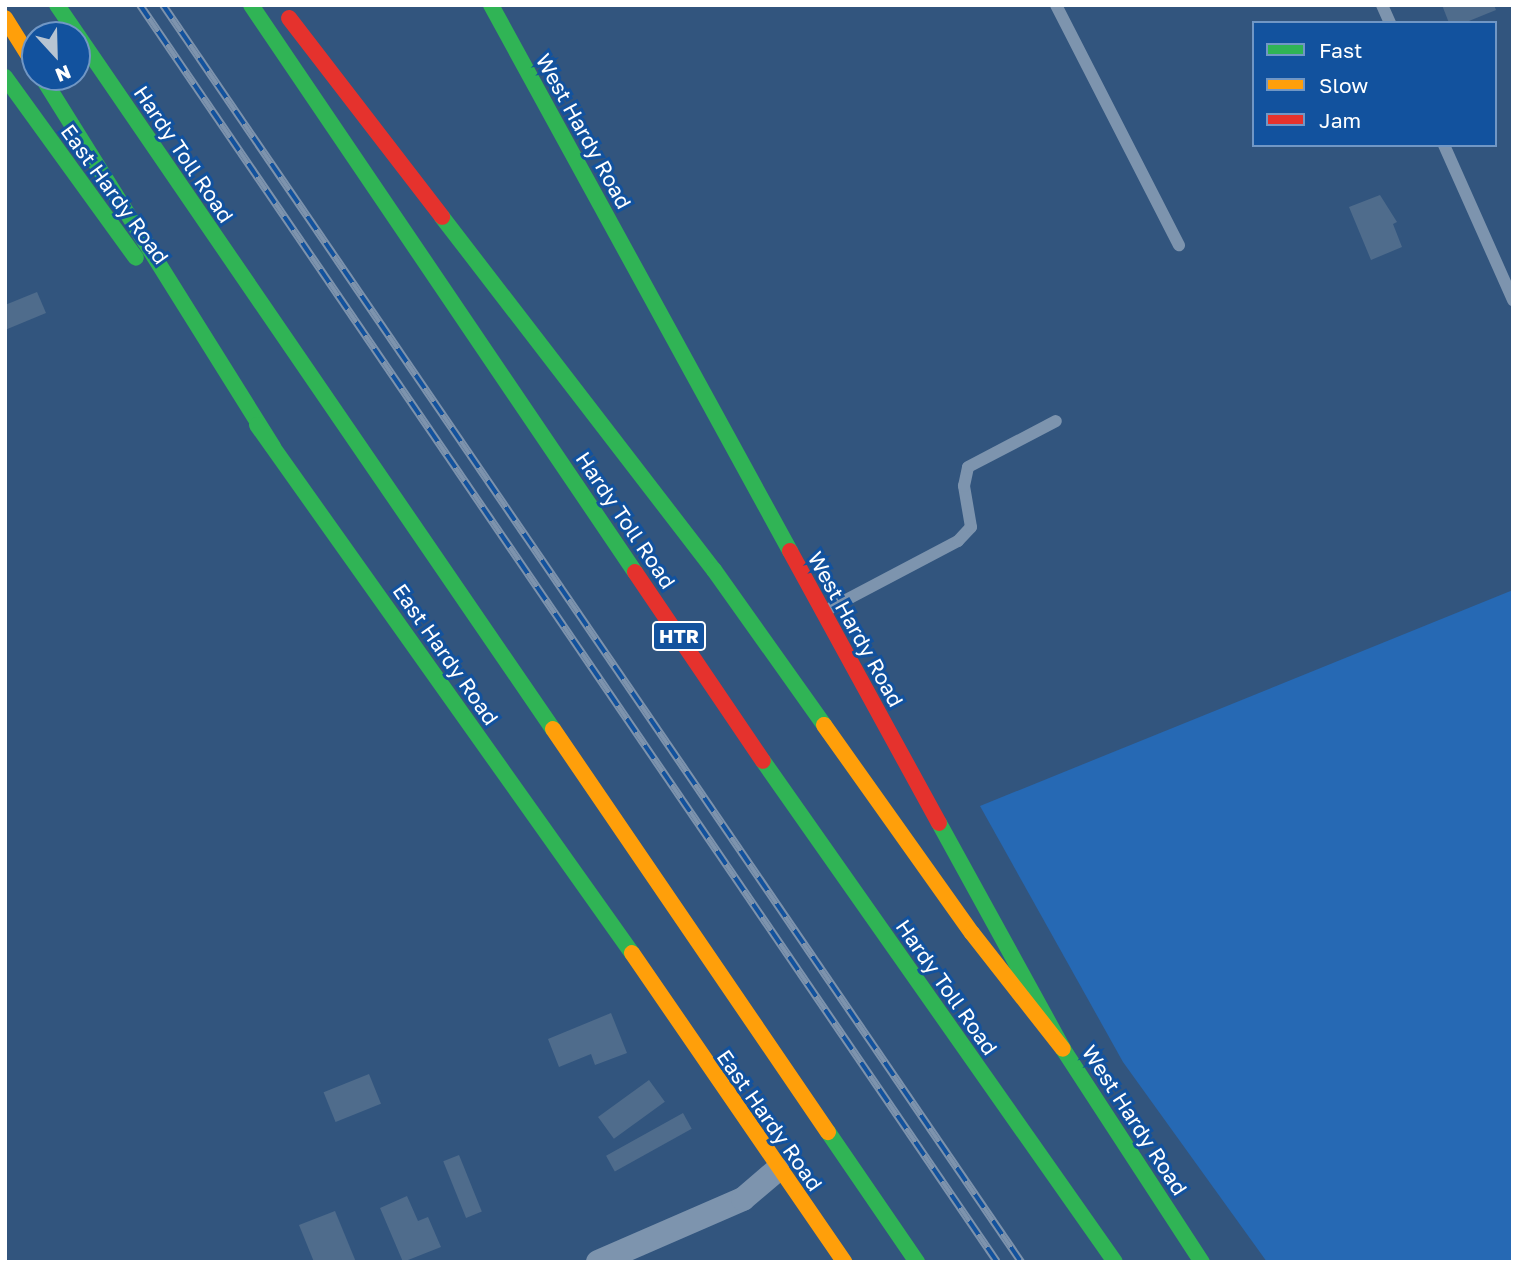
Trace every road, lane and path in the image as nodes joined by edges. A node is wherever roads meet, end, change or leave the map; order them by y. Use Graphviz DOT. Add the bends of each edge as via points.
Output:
graph roads {
  1 [pos="57,5"];
  2 [pos="251,5"];
  3 [pos="279,5"];
  4 [pos="491,5"];
  5 [pos="1056,5"];
  6 [pos="1382,5"];
  7 [pos="5,18"];
  8 [pos="1389,21"];
  9 [pos="21,44"];
  10 [pos="5,78"];
  11 [pos="51,91"];
  12 [pos="1445,147"];
  13 [pos="1179,245"];
  14 [pos="1513,300"];
  15 [pos="1056,421"];
  16 [pos="273,447"];
  17 [pos="823,612"];
  18 [pos="1063,1049"];
  19 [pos="777,1170"];
  20 [pos="597,1262"];
  21 [pos="844,1262"];
  22 [pos="917,1262"];
  23 [pos="1115,1262"];
  24 [pos="1202,1262"];
  1 -- 22 [label="main road, Hardy Toll Road"];
  2 -- 23 [label="main road, Hardy Toll Road / HTR" via="754,748"];
  3 -- 18 [label="main road" via="714,570 972,933"];
  4 -- 17 [label="main road, West Hardy Road"];
  5 -- 13 [label="lane"];
  6 -- 8 [label="lane"];
  7 -- 9 [label="main road"];
  10 -- 16 [label="main road, East Hardy Road"];
  11 -- 16 [label="main road"];
  12 -- 14 [label="lane"];
  15 -- 17 [label="lane" via="968,467 964,486 971,527 958,541"];
  16 -- 19 [label="main road, East Hardy Road" via="577,874"];
  17 -- 18 [label="main road, West Hardy Road"];
  18 -- 24 [label="main road, West Hardy Road"];
  19 -- 20 [label="street" via="743,1199"];
  19 -- 21 [label="main road, East Hardy Road"];
}
